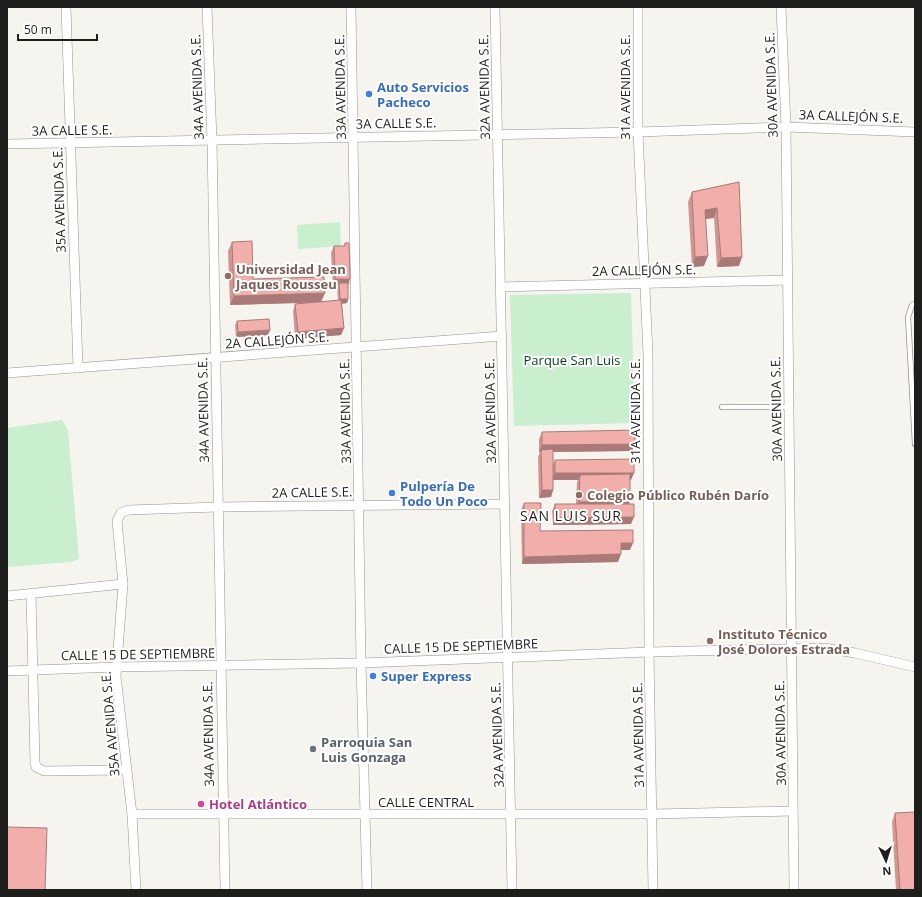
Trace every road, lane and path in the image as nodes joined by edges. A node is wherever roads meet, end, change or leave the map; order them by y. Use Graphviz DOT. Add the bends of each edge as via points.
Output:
graph roads {
  1 [pos="66,7"];
  2 [pos="207,7"];
  3 [pos="351,7"];
  4 [pos="495,7"];
  5 [pos="638,7"];
  6 [pos="781,7"];
  7 [pos="786,127"];
  8 [pos="638,132"];
  9 [pos="915,132"];
  10 [pos="498,134"];
  11 [pos="354,137"];
  12 [pos="212,141"];
  13 [pos="7,144"];
  14 [pos="70,144"];
  15 [pos="788,280"];
  16 [pos="644,282"];
  17 [pos="501,287"];
  18 [pos="915,304"];
  19 [pos="502,336"];
  20 [pos="357,347"];
  21 [pos="216,357"];
  22 [pos="78,368"];
  23 [pos="7,373"];
  24 [pos="722,407"];
  25 [pos="789,407"];
  26 [pos="915,444"];
  27 [pos="505,504"];
  28 [pos="359,505"];
  29 [pos="218,507"];
  30 [pos="121,513"];
  31 [pos="123,584"];
  32 [pos="31,594"];
  33 [pos="7,596"];
  34 [pos="792,649"];
  35 [pos="649,652"];
  36 [pos="507,658"];
  37 [pos="361,663"];
  38 [pos="220,666"];
  39 [pos="915,666"];
  40 [pos="117,667"];
  41 [pos="33,670"];
  42 [pos="7,671"];
  43 [pos="126,770"];
  44 [pos="793,811"];
  45 [pos="132,814"];
  46 [pos="223,814"];
  47 [pos="512,814"];
  48 [pos="653,814"];
  49 [pos="365,815"];
  50 [pos="136,890"];
  51 [pos="224,890"];
  52 [pos="367,890"];
  53 [pos="512,890"];
  54 [pos="653,890"];
  55 [pos="794,890"];
  1 -- 14 [label="street, 35A AVENIDA S.E."];
  2 -- 12 [label="street, 34A AVENIDA S.E."];
  3 -- 11 [label="street, 33A AVENIDA S.E."];
  4 -- 10 [label="street, 32A AVENIDA S.E."];
  5 -- 8 [label="street, 31A AVENIDA S.E."];
  6 -- 7 [label="street, 30A AVENIDA S.E."];
  7 -- 8 [label="street, 3A CALLE S.E."];
  7 -- 9 [label="street, 3A CALLEJÓN S.E."];
  7 -- 15 [label="street, 30A AVENIDA S.E."];
  8 -- 10 [label="street, 3A CALLE S.E."];
  8 -- 16 [label="street, 31A AVENIDA S.E."];
  10 -- 11 [label="street, 3A CALLE S.E."];
  10 -- 17 [label="street, 32A AVENIDA S.E."];
  11 -- 12 [label="street, 3A CALLE S.E."];
  11 -- 20 [label="street, 33A AVENIDA S.E."];
  12 -- 14 [label="street, 3A CALLE S.E."];
  12 -- 21 [label="street, 34A AVENIDA S.E."];
  13 -- 14 [label="street, 3A CALLE S.E."];
  14 -- 22 [label="street, 35A AVENIDA S.E."];
  15 -- 16 [label="street, 2A CALLEJÓN S.E."];
  15 -- 25 [label="street, 30A AVENIDA S.E."];
  16 -- 17 [label="street, 2A CALLEJÓN S.E."];
  16 -- 35 [label="street, 31A AVENIDA S.E." via="649,412"];
  17 -- 19 [label="street, 32A AVENIDA S.E."];
  18 -- 26 [label="lane" via="912,305 908,317"];
  19 -- 20 [label="street, 2A CALLEJÓN S.E."];
  19 -- 27 [label="street, 32A AVENIDA S.E."];
  20 -- 21 [label="street, 2A CALLEJÓN S.E."];
  20 -- 28 [label="street, 33A AVENIDA S.E."];
  21 -- 22 [label="street, 2A CALLEJÓN S.E."];
  21 -- 29 [label="street, 34A AVENIDA S.E."];
  22 -- 23 [label="street, 2A CALLEJÓN S.E."];
  24 -- 25 [label="lane"];
  25 -- 34 [label="street, 30A AVENIDA S.E."];
  27 -- 28 [label="street, 2A CALLE S.E."];
  27 -- 36 [label="street, 32A AVENIDA S.E."];
  28 -- 29 [label="street, 2A CALLE S.E."];
  28 -- 37 [label="street, 33A AVENIDA S.E."];
  29 -- 30 [label="street, 2A CALLE S.E." via="128,510"];
  29 -- 38 [label="street, 34A AVENIDA S.E."];
  30 -- 31 [label="street, 35A AVENIDA S.E." via="116,521"];
  31 -- 32 [label="street"];
  31 -- 40 [label="street, 35A AVENIDA S.E."];
  32 -- 33 [label="street"];
  32 -- 41 [label="street"];
  34 -- 35 [label="street, CALLE 15 DE SEPTIEMBRE"];
  34 -- 39 [label="street, CALLE 15 DE SEPTIEMBRE" via="824,648 855,652"];
  34 -- 44 [label="street, 30A AVENIDA S.E."];
  35 -- 36 [label="street, CALLE 15 DE SEPTIEMBRE"];
  35 -- 48 [label="street, 31A AVENIDA S.E."];
  36 -- 37 [label="street, CALLE 15 DE SEPTIEMBRE"];
  36 -- 47 [label="street, 32A AVENIDA S.E."];
  37 -- 38 [label="street, CALLE 15 DE SEPTIEMBRE"];
  37 -- 49 [label="street, 33A AVENIDA S.E."];
  38 -- 40 [label="street, CALLE 15 DE SEPTIEMBRE"];
  38 -- 46 [label="street, 34A AVENIDA S.E."];
  40 -- 41 [label="street, CALLE 15 DE SEPTIEMBRE"];
  40 -- 43 [label="street, 35A AVENIDA S.E."];
  41 -- 42 [label="street, CALLE 15 DE SEPTIEMBRE"];
  41 -- 43 [label="street" via="36,767 44,771"];
  43 -- 45 [label="street, 35A AVENIDA S.E."];
  44 -- 48 [label="street, CALLE CENTRAL"];
  44 -- 55 [label="street, 30A AVENIDA S.E."];
  45 -- 46 [label="street, CALLE CENTRAL"];
  45 -- 50 [label="street, 35A AVENIDA S.E."];
  46 -- 49 [label="street, CALLE CENTRAL"];
  46 -- 51 [label="street, 34A AVENIDA S.E."];
  47 -- 48 [label="street, CALLE CENTRAL"];
  47 -- 49 [label="street, CALLE CENTRAL"];
  47 -- 53 [label="street, 32A AVENIDA S.E."];
  48 -- 54 [label="street, 31A AVENIDA S.E."];
  49 -- 52 [label="street, 33A AVENIDA S.E."];
}
